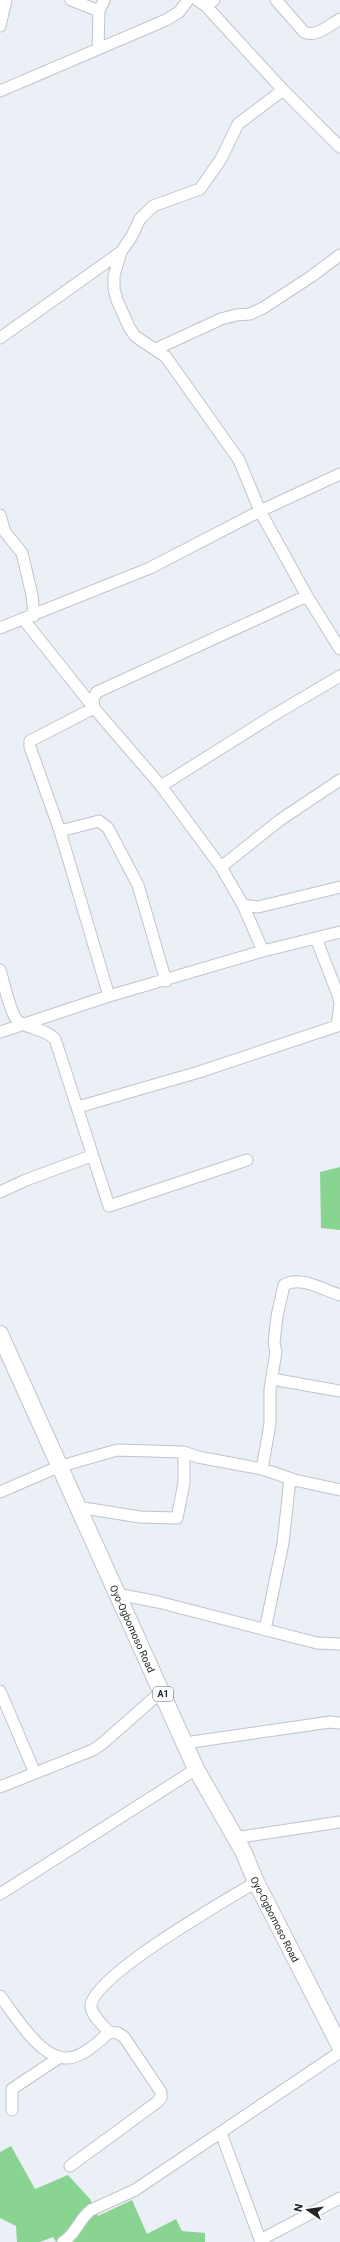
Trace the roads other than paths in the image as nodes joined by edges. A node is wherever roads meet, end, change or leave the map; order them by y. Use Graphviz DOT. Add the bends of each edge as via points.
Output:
graph roads {
  1 [pos="6,0"];
  2 [pos="72,0"];
  3 [pos="104,0"];
  4 [pos="188,0"];
  5 [pos="276,0"];
  6 [pos="206,2"];
  7 [pos="99,11"];
  8 [pos="340,19"];
  9 [pos="0,26"];
  10 [pos="98,48"];
  11 [pos="283,90"];
  12 [pos="0,91"];
  13 [pos="340,146"];
  14 [pos="121,252"];
  15 [pos="340,255"];
  16 [pos="0,338"];
  17 [pos="156,349"];
  18 [pos="340,474"];
  19 [pos="260,511"];
  20 [pos="0,515"];
  21 [pos="307,596"];
  22 [pos="29,618"];
  23 [pos="0,628"];
  24 [pos="340,649"];
  25 [pos="340,676"];
  26 [pos="94,708"];
  27 [pos="340,780"];
  28 [pos="161,786"];
  29 [pos="60,831"];
  30 [pos="221,867"];
  31 [pos="340,886"];
  32 [pos="243,905"];
  33 [pos="340,932"];
  34 [pos="316,938"];
  35 [pos="263,951"];
  36 [pos="0,970"];
  37 [pos="166,981"];
  38 [pos="109,996"];
  39 [pos="28,1025"];
  40 [pos="0,1032"];
  41 [pos="78,1107"];
  42 [pos="91,1156"];
  43 [pos="247,1160"];
  44 [pos="0,1192"];
  45 [pos="340,1295"];
  46 [pos="0,1334"];
  47 [pos="272,1379"];
  48 [pos="340,1391"];
  49 [pos="184,1452"];
  50 [pos="58,1467"];
  51 [pos="262,1469"];
  52 [pos="298,1481"];
  53 [pos="340,1490"];
  54 [pos="0,1492"];
  55 [pos="77,1507"];
  56 [pos="117,1594"];
  57 [pos="265,1630"];
  58 [pos="340,1644"];
  59 [pos="0,1691"];
  60 [pos="162,1691"];
  61 [pos="340,1723"];
  62 [pos="184,1743"];
  63 [pos="196,1769"];
  64 [pos="35,1773"];
  65 [pos="0,1787"];
  66 [pos="340,1822"];
  67 [pos="234,1838"];
  68 [pos="256,1882"];
  69 [pos="0,1894"];
  70 [pos="0,1996"];
  71 [pos="109,2032"];
  72 [pos="340,2046"];
  73 [pos="340,2052"];
  74 [pos="60,2057"];
  75 [pos="12,2110"];
  76 [pos="221,2133"];
  77 [pos="70,2166"];
  78 [pos="340,2198"];
  79 [pos="261,2241"];
  80 [pos="63,2242"];
  1 -- 9 [label="street"];
  2 -- 7 [label="street"];
  3 -- 7 [label="street"];
  4 -- 10 [label="street" via="179,12 166,20"];
  5 -- 8 [label="street" via="309,35 316,34"];
  6 -- 11 [label="street"];
  7 -- 10 [label="street"];
  10 -- 12 [label="street"];
  11 -- 13 [label="street"];
  11 -- 14 [label="street" via="238,124 221,159 200,189 153,206 140,218"];
  14 -- 16 [label="street"];
  14 -- 17 [label="street" via="114,276 117,300 135,336"];
  15 -- 17 [label="street" via="263,308 250,314 221,320"];
  17 -- 19 [label="street" via="175,369 239,460"];
  18 -- 19 [label="street"];
  19 -- 21 [label="street"];
  19 -- 22 [label="street" via="150,568"];
  20 -- 22 [label="street" via="5,532 22,552 32,595"];
  21 -- 24 [label="street"];
  21 -- 26 [label="street" via="98,692 93,699"];
  22 -- 23 [label="street"];
  22 -- 26 [label="street"];
  25 -- 28 [label="street" via="274,714"];
  26 -- 28 [label="street"];
  26 -- 29 [label="street" via="30,741"];
  27 -- 30 [label="street" via="280,820"];
  28 -- 30 [label="street"];
  29 -- 37 [label="street" via="99,821 108,828 138,884"];
  29 -- 38 [label="street"];
  30 -- 32 [label="street"];
  31 -- 32 [label="street" via="258,908"];
  32 -- 35 [label="street"];
  33 -- 34 [label="street"];
  34 -- 35 [label="street"];
  34 -- 41 [label="street" via="338,995 338,1026 199,1072"];
  35 -- 37 [label="street"];
  36 -- 39 [label="street" via="14,1016"];
  37 -- 38 [label="street"];
  38 -- 39 [label="street"];
  39 -- 40 [label="street"];
  39 -- 41 [label="street" via="48,1032 55,1039"];
  41 -- 42 [label="street"];
  42 -- 43 [label="street" via="106,1203 111,1206"];
  42 -- 44 [label="street"];
  45 -- 47 [label="street" via="291,1280 284,1285 277,1316"];
  46 -- 50 [label="highway, Oyo-Ogbomoso Road / A1"];
  47 -- 48 [label="street"];
  47 -- 51 [label="street" via="270,1424"];
  49 -- 50 [label="street" via="117,1450"];
  49 -- 51 [label="street" via="198,1458"];
  49 -- 55 [label="street" via="184,1483 177,1518 140,1517"];
  50 -- 54 [label="street"];
  50 -- 55 [label="highway, Oyo-Ogbomoso Road / A1"];
  51 -- 52 [label="street"];
  52 -- 53 [label="street"];
  52 -- 57 [label="street" via="290,1479 283,1543"];
  55 -- 56 [label="highway, Oyo-Ogbomoso Road / A1"];
  56 -- 57 [label="street"];
  56 -- 60 [label="highway, Oyo-Ogbomoso Road / A1"];
  57 -- 58 [label="street" via="317,1643"];
  59 -- 64 [label="street"];
  60 -- 62 [label="highway, Oyo-Ogbomoso Road / A1"];
  60 -- 64 [label="street" via="104,1743 77,1758"];
  61 -- 62 [label="street" via="330,1722"];
  62 -- 63 [label="highway, Oyo-Ogbomoso Road / A1"];
  63 -- 67 [label="highway, Oyo-Ogbomoso Road / A1"];
  63 -- 69 [label="street"];
  64 -- 65 [label="street"];
  66 -- 67 [label="street"];
  67 -- 68 [label="highway, Oyo-Ogbomoso Road / A1" via="243,1851"];
  68 -- 71 [label="street" via="159,1941 97,1991 91,2011"];
  68 -- 72 [label="highway, Oyo-Ogbomoso Road / A1"];
  70 -- 74 [label="street" via="39,2046"];
  71 -- 74 [label="street" via="80,2054 69,2058"];
  71 -- 77 [label="street" via="124,2037 161,2092 161,2098"];
  73 -- 76 [label="street"];
  74 -- 75 [label="street" via="12,2089"];
  76 -- 79 [label="street"];
  76 -- 80 [label="street" via="135,2190 85,2214 72,2237"];
  78 -- 79 [label="street"];
}
